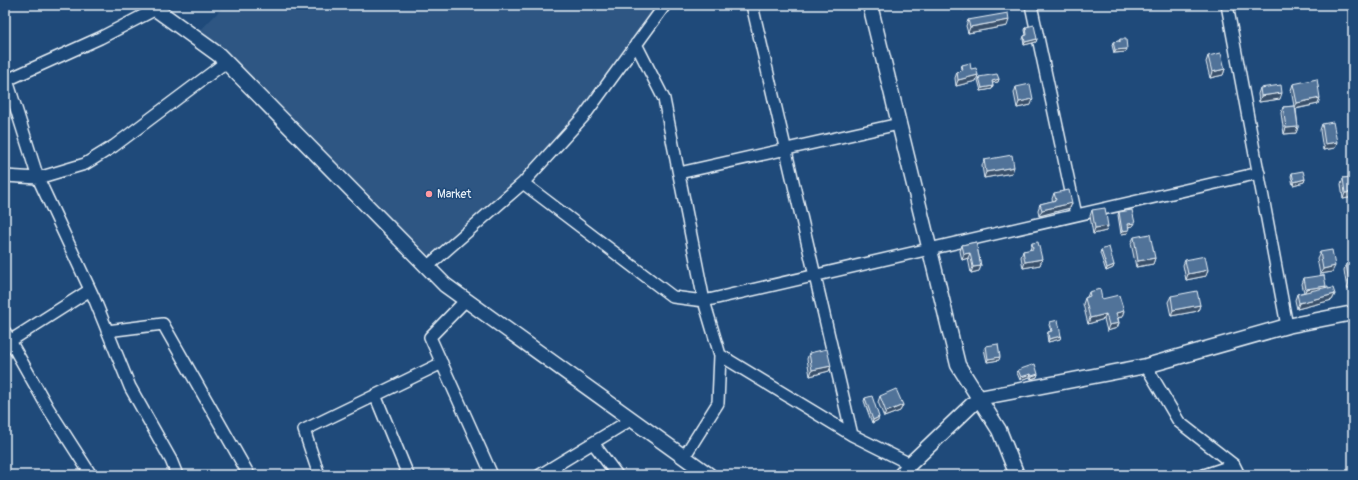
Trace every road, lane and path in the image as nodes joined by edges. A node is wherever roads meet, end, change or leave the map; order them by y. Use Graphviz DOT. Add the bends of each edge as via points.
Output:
graph roads {
  1 [pos="665,5"];
  2 [pos="752,5"];
  3 [pos="870,5"];
  4 [pos="1031,5"];
  5 [pos="1227,5"];
  6 [pos="153,7"];
  7 [pos="636,44"];
  8 [pos="226,62"];
  9 [pos="6,78"];
  10 [pos="898,124"];
  11 [pos="786,149"];
  12 [pos="679,173"];
  13 [pos="1258,173"];
  14 [pos="5,176"];
  15 [pos="38,178"];
  16 [pos="523,183"];
  17 [pos="1076,215"];
  18 [pos="928,249"];
  19 [pos="428,267"];
  20 [pos="814,275"];
  21 [pos="90,290"];
  22 [pos="466,300"];
  23 [pos="704,301"];
  24 [pos="1353,313"];
  25 [pos="1287,326"];
  26 [pos="107,330"];
  27 [pos="8,336"];
  28 [pos="720,355"];
  29 [pos="442,362"];
  30 [pos="1146,366"];
  31 [pos="375,395"];
  32 [pos="978,398"];
  33 [pos="632,419"];
  34 [pos="852,435"];
  35 [pos="592,443"];
  36 [pos="684,457"];
  37 [pos="910,464"];
  38 [pos="1236,470"];
  39 [pos="91,475"];
  40 [pos="177,475"];
  41 [pos="249,475"];
  42 [pos="319,475"];
  43 [pos="408,475"];
  44 [pos="492,475"];
  45 [pos="540,475"];
  46 [pos="617,475"];
  47 [pos="710,475"];
  48 [pos="901,475"];
  49 [pos="1017,475"];
  50 [pos="1204,475"];
  1 -- 7 [label="street"];
  2 -- 11 [label="street"];
  3 -- 10 [label="street"];
  4 -- 17 [label="street"];
  5 -- 13 [label="street"];
  6 -- 8 [label="street"];
  6 -- 9 [label="street" via="100,38"];
  7 -- 12 [label="street" via="664,99"];
  7 -- 16 [label="street" via="584,116"];
  8 -- 15 [label="street" via="108,150 85,164"];
  8 -- 19 [label="street"];
  9 -- 15 [label="street"];
  10 -- 11 [label="street"];
  10 -- 18 [label="street"];
  11 -- 12 [label="street"];
  11 -- 20 [label="street"];
  12 -- 23 [label="street"];
  13 -- 17 [label="street"];
  13 -- 25 [label="street"];
  14 -- 15 [label="street"];
  15 -- 21 [label="street"];
  16 -- 19 [label="street"];
  16 -- 23 [label="street" via="673,297"];
  17 -- 18 [label="street"];
  18 -- 20 [label="street"];
  18 -- 32 [label="street" via="958,365"];
  19 -- 22 [label="street" via="445,285"];
  20 -- 23 [label="street"];
  20 -- 34 [label="street"];
  21 -- 26 [label="street"];
  21 -- 27 [label="street"];
  22 -- 29 [label="street" via="430,337"];
  22 -- 33 [label="street"];
  23 -- 28 [label="street"];
  24 -- 25 [label="street"];
  25 -- 30 [label="street"];
  26 -- 40 [label="street" via="130,387"];
  26 -- 41 [label="street" via="162,324"];
  27 -- 39 [label="street" via="48,408"];
  28 -- 34 [label="street"];
  28 -- 36 [label="street" via="718,403"];
  29 -- 31 [label="street"];
  29 -- 44 [label="street"];
  30 -- 32 [label="street"];
  30 -- 38 [label="street" via="1179,422"];
  31 -- 42 [label="street" via="304,430"];
  31 -- 43 [label="street"];
  32 -- 37 [label="street"];
  32 -- 49 [label="street" via="999,430"];
  33 -- 35 [label="street"];
  33 -- 36 [label="street"];
  34 -- 37 [label="street"];
  35 -- 45 [label="street"];
  35 -- 46 [label="street"];
  36 -- 47 [label="street"];
  37 -- 48 [label="street"];
  38 -- 50 [label="street"];
}
